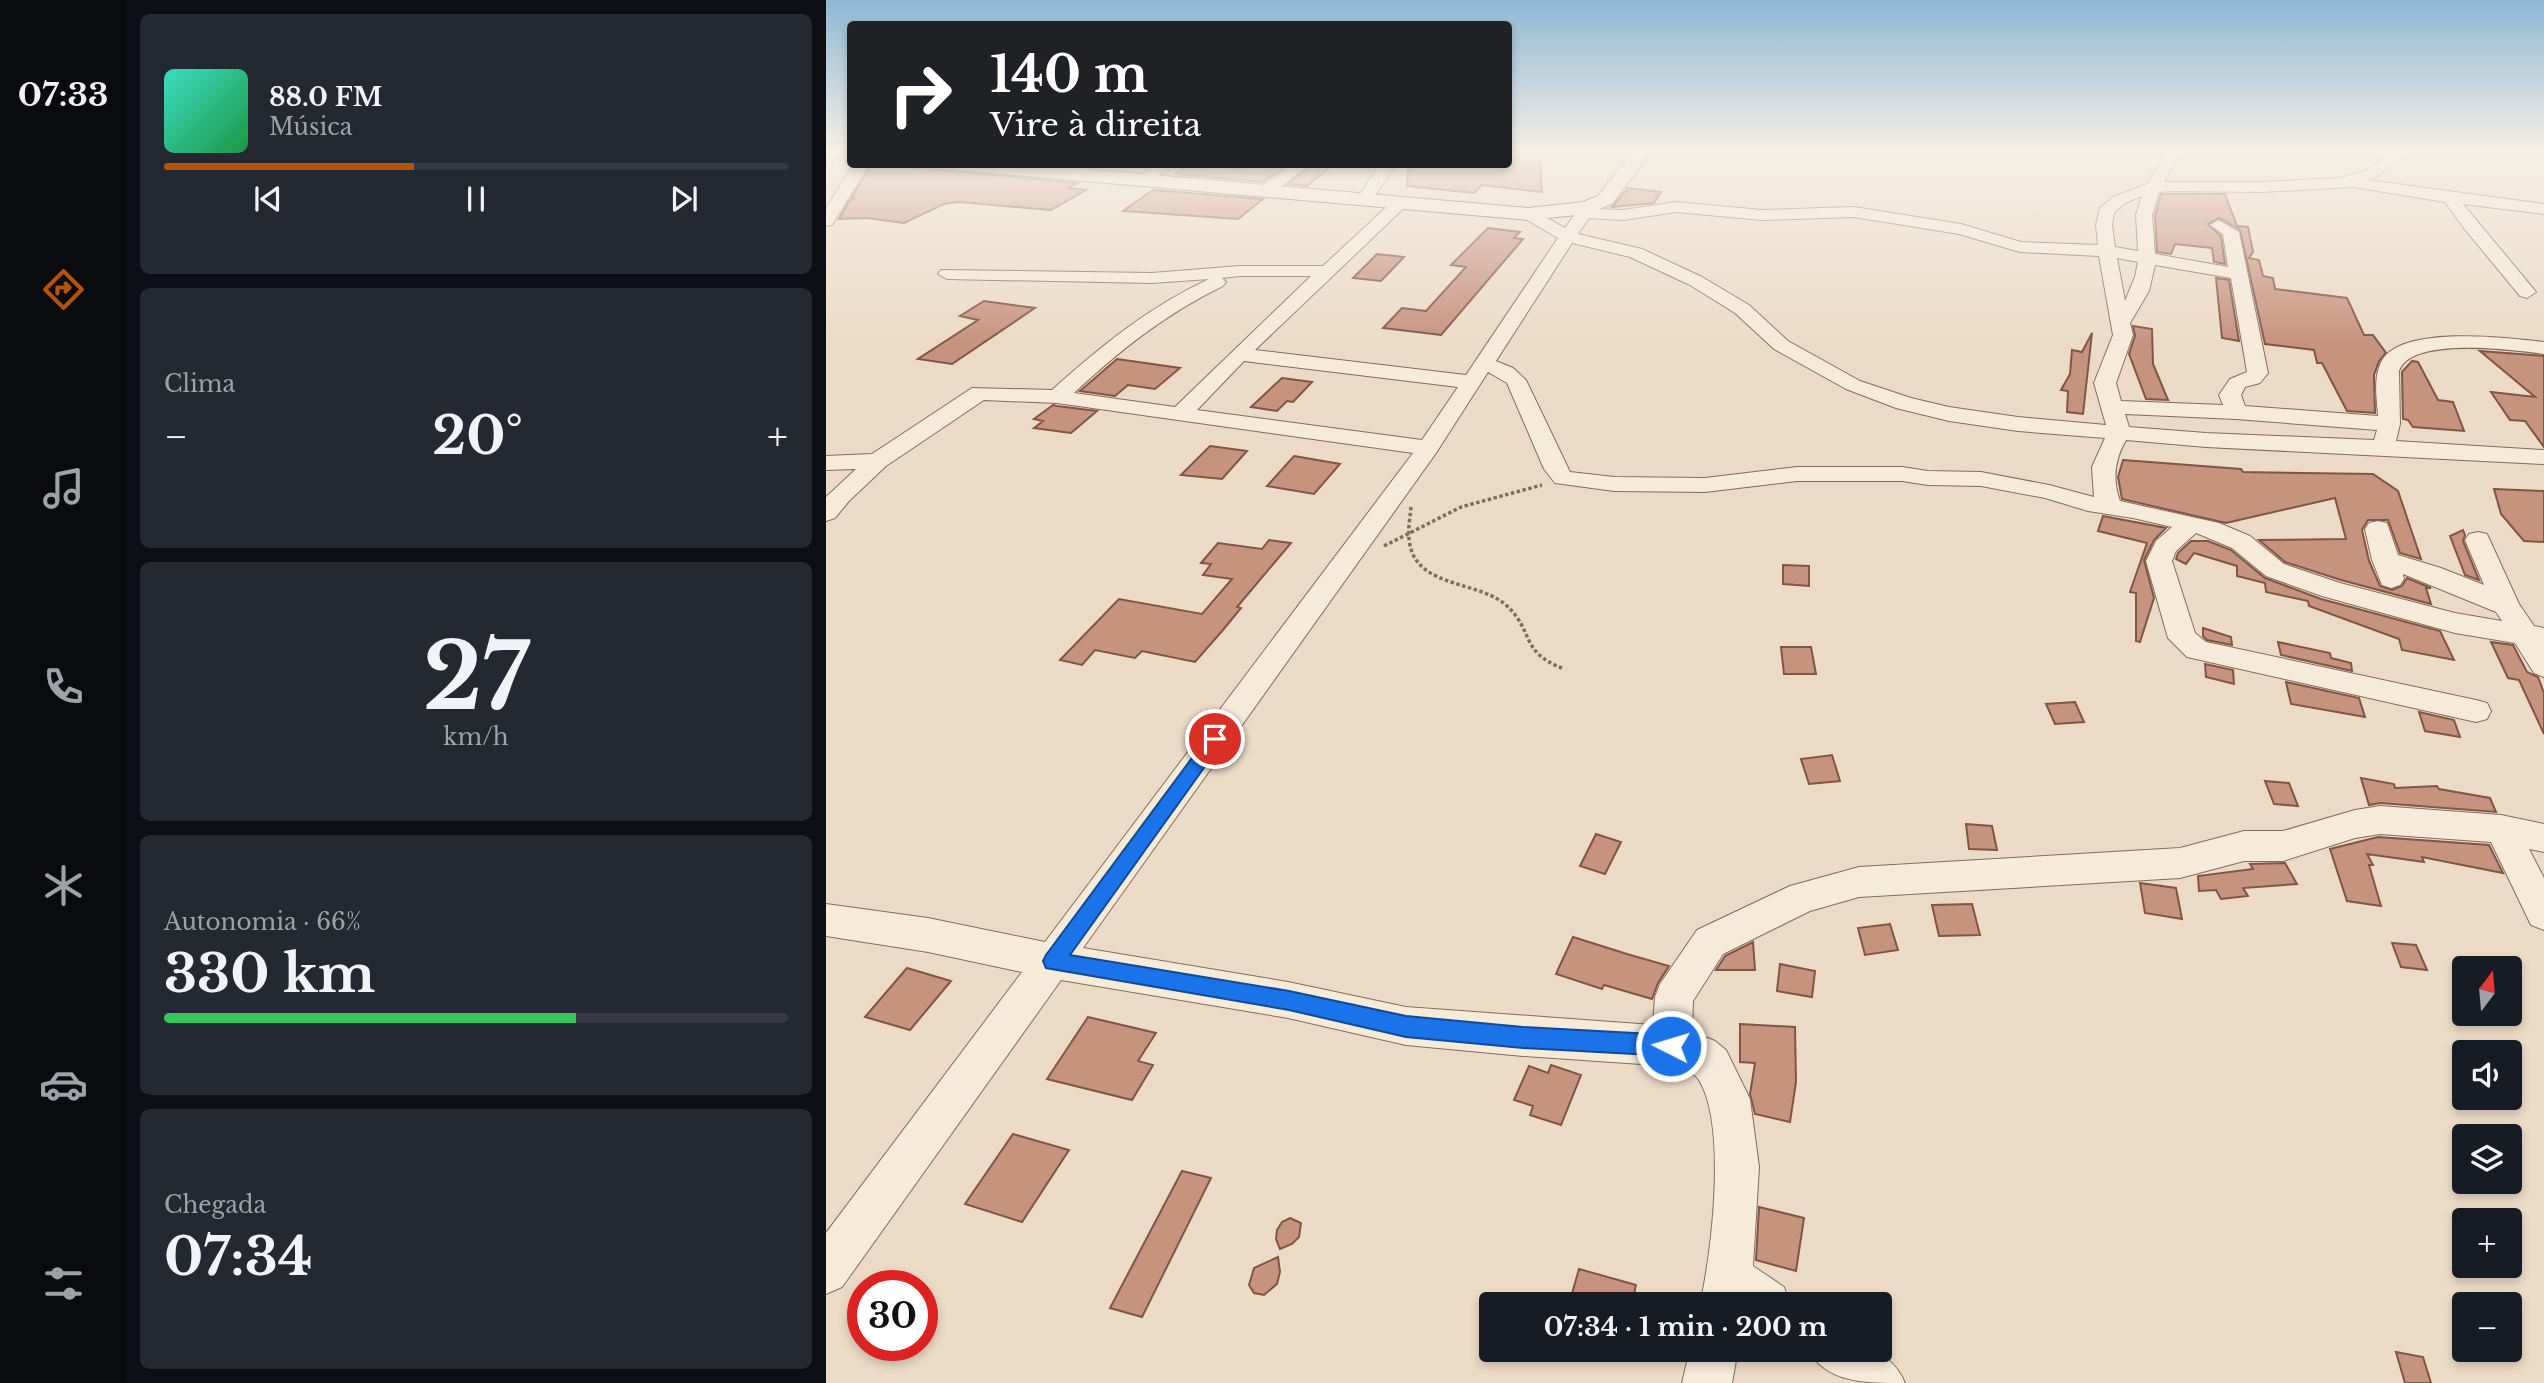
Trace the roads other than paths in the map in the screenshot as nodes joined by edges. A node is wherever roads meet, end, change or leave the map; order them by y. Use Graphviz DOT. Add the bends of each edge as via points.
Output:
graph roads {
  1 [pos="1388,216"];
  2 [pos="1544,216"];
  3 [pos="1544,216"];
  4 [pos="1584,216"];
  5 [pos="1617,216"];
  6 [pos="1876,216"];
  7 [pos="2105,216"];
  8 [pos="2143,216"];
  9 [pos="2462,216"];
  10 [pos="2517,216"];
  11 [pos="1580,219"];
  12 [pos="2218,225"];
  13 [pos="2544,226"];
  14 [pos="2108,251"];
  15 [pos="2147,256"];
  16 [pos="2238,266"];
  17 [pos="1240,271"];
  18 [pos="1328,271"];
  19 [pos="947,274"];
  20 [pos="2528,292"];
  21 [pos="2120,324"];
  22 [pos="2544,348"];
  23 [pos="1239,354"];
  24 [pos="1478,373"];
  25 [pos="1057,397"];
  26 [pos="2112,407"];
  27 [pos="2236,412"];
  28 [pos="1181,413"];
  29 [pos="2389,424"];
  30 [pos="2120,433"];
  31 [pos="2381,447"];
  32 [pos="1428,448"];
  33 [pos="2544,457"];
  34 [pos="878,461"];
  35 [pos="826,463"];
  36 [pos="2109,505"];
  37 [pos="826,513"];
  38 [pos="2191,524"];
  39 [pos="2378,528"];
  40 [pos="2478,540"];
  41 [pos="2385,560"];
  42 [pos="2507,605"];
  43 [pos="2400,610"];
  44 [pos="2535,636"];
  45 [pos="2544,666"];
  46 [pos="2476,711"];
  47 [pos="2501,830"];
  48 [pos="2544,838"];
  49 [pos="2544,914"];
  50 [pos="826,920"];
  51 [pos="1053,961"];
  52 [pos="1671,1046"];
  53 [pos="826,1271"];
  54 [pos="1726,1290"];
  55 [pos="1711,1362"];
  56 [pos="1850,1362"];
  57 [pos="1707,1383"];
  58 [pos="1880,1383"];
  1 -- 18 [label="street"];
  2 -- 11 [label="street"];
  3 -- 11 [label="main road"];
  4 -- 11 [label="main road"];
  5 -- 11 [label="street"];
  6 -- 14 [label="street" via="1961,229 2028,248"];
  7 -- 14 [label="street"];
  8 -- 15 [label="street"];
  9 -- 20 [label="street"];
  10 -- 13 [label="street"];
  11 -- 24 [label="street"];
  11 -- 30 [label="street" via="1636,253 1696,281 1742,309 1782,345 1853,385 1949,414"];
  12 -- 16 [label="street" via="2231,232"];
  14 -- 15 [label="street"];
  14 -- 21 [label="street"];
  15 -- 16 [label="street" via="2233,273"];
  15 -- 21 [label="street" via="2136,300"];
  16 -- 27 [label="street" via="2258,373 2237,383 2230,395"];
  17 -- 18 [label="street"];
  17 -- 19 [label="street" via="1152,278"];
  17 -- 25 [label="street" via="1148,318"];
  18 -- 23 [label="street"];
  21 -- 26 [label="street" via="2123,335 2105,383"];
  22 -- 29 [label="street" via="2438,344 2398,355 2388,380"];
  23 -- 24 [label="street"];
  23 -- 28 [label="street"];
  24 -- 32 [label="street"];
  24 -- 36 [label="street" via="1506,372 1516,380 1563,478 1705,485 1797,474 1902,474 1981,479"];
  25 -- 28 [label="street"];
  25 -- 34 [label="street" via="980,393"];
  26 -- 27 [label="street"];
  26 -- 30 [label="street"];
  27 -- 29 [label="street"];
  28 -- 32 [label="street"];
  29 -- 31 [label="street"];
  30 -- 31 [label="street"];
  30 -- 36 [label="street" via="2104,464 2102,478"];
  31 -- 33 [label="street"];
  32 -- 51 [label="street"];
  34 -- 35 [label="street"];
  34 -- 37 [label="street"];
  36 -- 38 [label="street"];
  38 -- 43 [label="street" via="2232,537 2275,570"];
  38 -- 46 [label="street" via="2165,547 2160,561 2187,645"];
  39 -- 41 [label="street"];
  40 -- 42 [label="street"];
  41 -- 42 [label="street"];
  41 -- 43 [label="street"];
  42 -- 44 [label="street"];
  43 -- 44 [label="street"];
  44 -- 45 [label="street"];
  47 -- 48 [label="street"];
  47 -- 49 [label="street"];
  47 -- 52 [label="street" via="2380,820 2283,846 2244,846 2180,863 1858,882 1803,897 1710,942 1674,997"];
  50 -- 51 [label="street"];
  51 -- 52 [label="street" via="1289,1000 1406,1026"];
  51 -- 53 [label="street"];
  52 -- 54 [label="street" via="1701,1055 1712,1064 1729,1099 1737,1167"];
  55 -- 57 [label="street"];
  56 -- 58 [label="street"];
}
